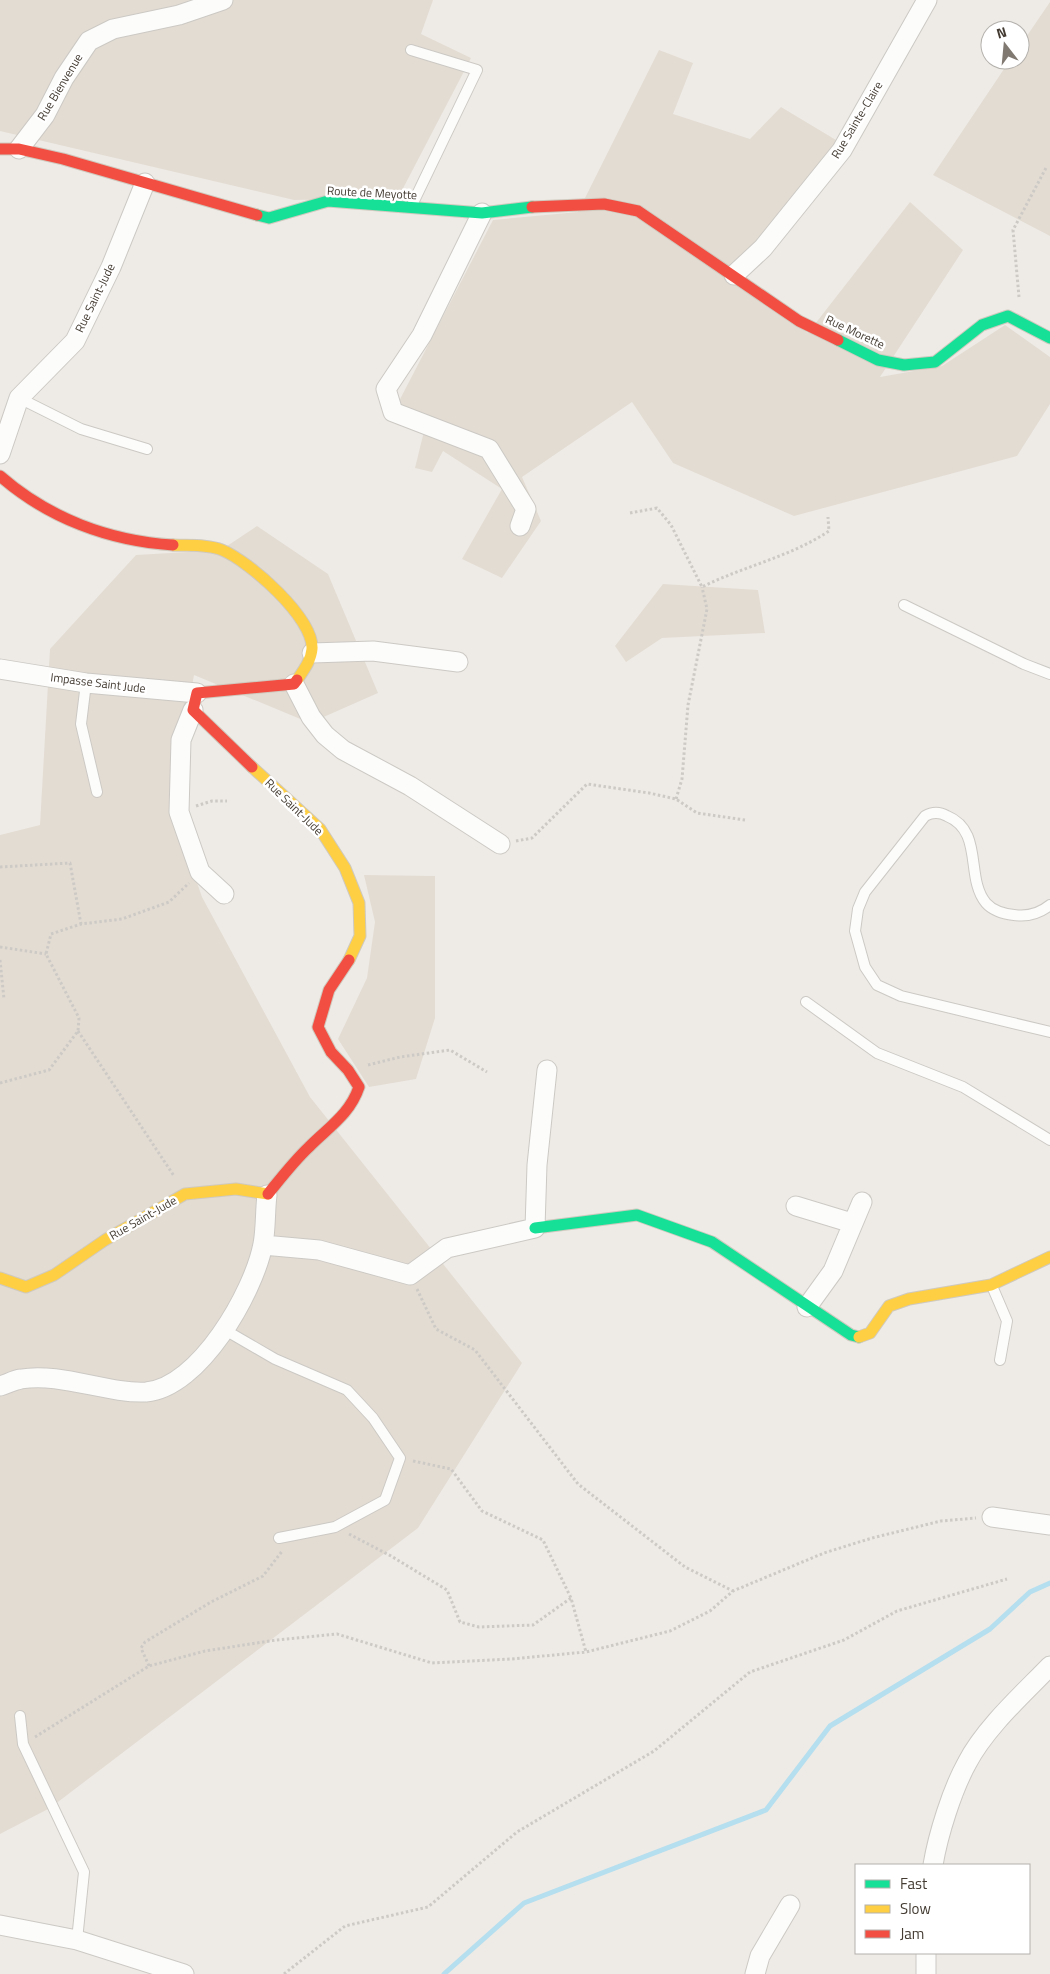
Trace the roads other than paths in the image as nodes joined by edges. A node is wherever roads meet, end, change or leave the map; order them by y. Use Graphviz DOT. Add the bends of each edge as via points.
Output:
graph roads {
  1 [pos="223,0"];
  2 [pos="927,0"];
  3 [pos="411,50"];
  4 [pos="0,149"];
  5 [pos="19,149"];
  6 [pos="145,183"];
  7 [pos="410,209"];
  8 [pos="482,213"];
  9 [pos="734,275"];
  10 [pos="1050,338"];
  11 [pos="19,398"];
  12 [pos="147,449"];
  13 [pos="0,454"];
  14 [pos="0,476"];
  15 [pos="520,526"];
  16 [pos="904,605"];
  17 [pos="312,653"];
  18 [pos="458,662"];
  19 [pos="0,669"];
  20 [pos="1050,674"];
  21 [pos="86,683"];
  22 [pos="294,684"];
  23 [pos="195,701"];
  24 [pos="97,792"];
  25 [pos="500,844"];
  26 [pos="224,894"];
  27 [pos="1050,905"];
  28 [pos="806,1002"];
  29 [pos="1050,1032"];
  30 [pos="547,1070"];
  31 [pos="1050,1140"];
  32 [pos="267,1195"];
  33 [pos="862,1202"];
  34 [pos="796,1206"];
  35 [pos="852,1223"];
  36 [pos="535,1228"];
  37 [pos="263,1245"];
  38 [pos="1050,1257"];
  39 [pos="0,1278"];
  40 [pos="992,1285"];
  41 [pos="807,1307"];
  42 [pos="225,1330"];
  43 [pos="1000,1360"];
  44 [pos="0,1386"];
  45 [pos="992,1516"];
  46 [pos="1050,1524"];
  47 [pos="279,1538"];
  48 [pos="1050,1666"];
  49 [pos="20,1716"];
  50 [pos="933,1864"];
  51 [pos="790,1905"];
  52 [pos="0,1925"];
  53 [pos="78,1940"];
  54 [pos="926,1954"];
  55 [pos="184,1974"];
  56 [pos="755,1974"];
  57 [pos="926,1974"];
  1 -- 5 [label="street, Rue Bienvenue" via="113,29 89,41 45,114"];
  2 -- 9 [label="street, Rue Sainte-Claire" via="842,150 763,248"];
  3 -- 7 [label="lane" via="477,70"];
  4 -- 5 [label="street, Route de Meyotte"];
  5 -- 6 [label="street, Route de Meyotte"];
  6 -- 7 [label="street, Route de Meyotte" via="268,218 328,201"];
  6 -- 11 [label="street, Rue Saint-Jude" via="110,267 74,341"];
  7 -- 8 [label="street, Route de Meyotte"];
  8 -- 9 [label="street, Route de Meyotte" via="526,206 604,204 638,210"];
  8 -- 15 [label="street" via="422,335 386,389 393,412 489,449 526,509"];
  9 -- 10 [label="street, Rue Morette" via="799,321 878,360 904,365 935,362 982,325 1008,316"];
  11 -- 12 [label="lane" via="81,429"];
  11 -- 13 [label="street, Rue Saint-Jude"];
  14 -- 17 [label="street" via="18,494 60,516 115,537 221,550 255,572 286,602 308,627"];
  16 -- 20 [label="lane"];
  17 -- 18 [label="street" via="373,651"];
  17 -- 22 [label="street"];
  19 -- 21 [label="street, Impasse Saint Jude"];
  21 -- 23 [label="street, Impasse Saint Jude"];
  21 -- 24 [label="lane" via="81,724"];
  22 -- 23 [label="street"];
  22 -- 25 [label="street" via="325,735 343,750 424,794"];
  23 -- 26 [label="street" via="181,740 179,812 200,872"];
  23 -- 32 [label="street, Rue Saint-Jude" via="289,803 320,829 345,868 359,903 360,936 352,955 329,990 318,1027 331,1052 358,1087 354,1103"];
  27 -- 29 [label="lane" via="1025,916 991,908 980,892 967,835 952,818 937,813 925,816 865,892 858,909 856,931 865,967 877,985 901,996"];
  28 -- 31 [label="lane" via="877,1053 963,1087"];
  30 -- 36 [label="street" via="537,1165"];
  32 -- 37 [label="street"];
  32 -- 39 [label="street, Rue Saint-Jude" via="236,1189 186,1194 128,1226 54,1275 26,1287"];
  33 -- 35 [label="street"];
  34 -- 35 [label="street"];
  35 -- 41 [label="street" via="833,1271"];
  36 -- 37 [label="street" via="447,1248 410,1275 319,1250"];
  36 -- 41 [label="street" via="637,1215 712,1242"];
  37 -- 42 [label="street" via="242,1304"];
  38 -- 40 [label="street"];
  40 -- 41 [label="street" via="909,1299 889,1306 870,1332 861,1337 851,1335"];
  40 -- 43 [label="lane" via="1007,1321"];
  42 -- 44 [label="street" via="176,1383 147,1392 60,1380 22,1379"];
  42 -- 47 [label="lane" via="275,1359 346,1390 373,1418 400,1458 385,1500 335,1527"];
  45 -- 46 [label="street"];
  48 -- 50 [label="street" via="1001,1717 967,1762 940,1831"];
  49 -- 53 [label="lane" via="23,1744 84,1872"];
  51 -- 56 [label="street" via="760,1956"];
  52 -- 53 [label="street"];
  53 -- 55 [label="street"];
  54 -- 57 [label="street"];
}
